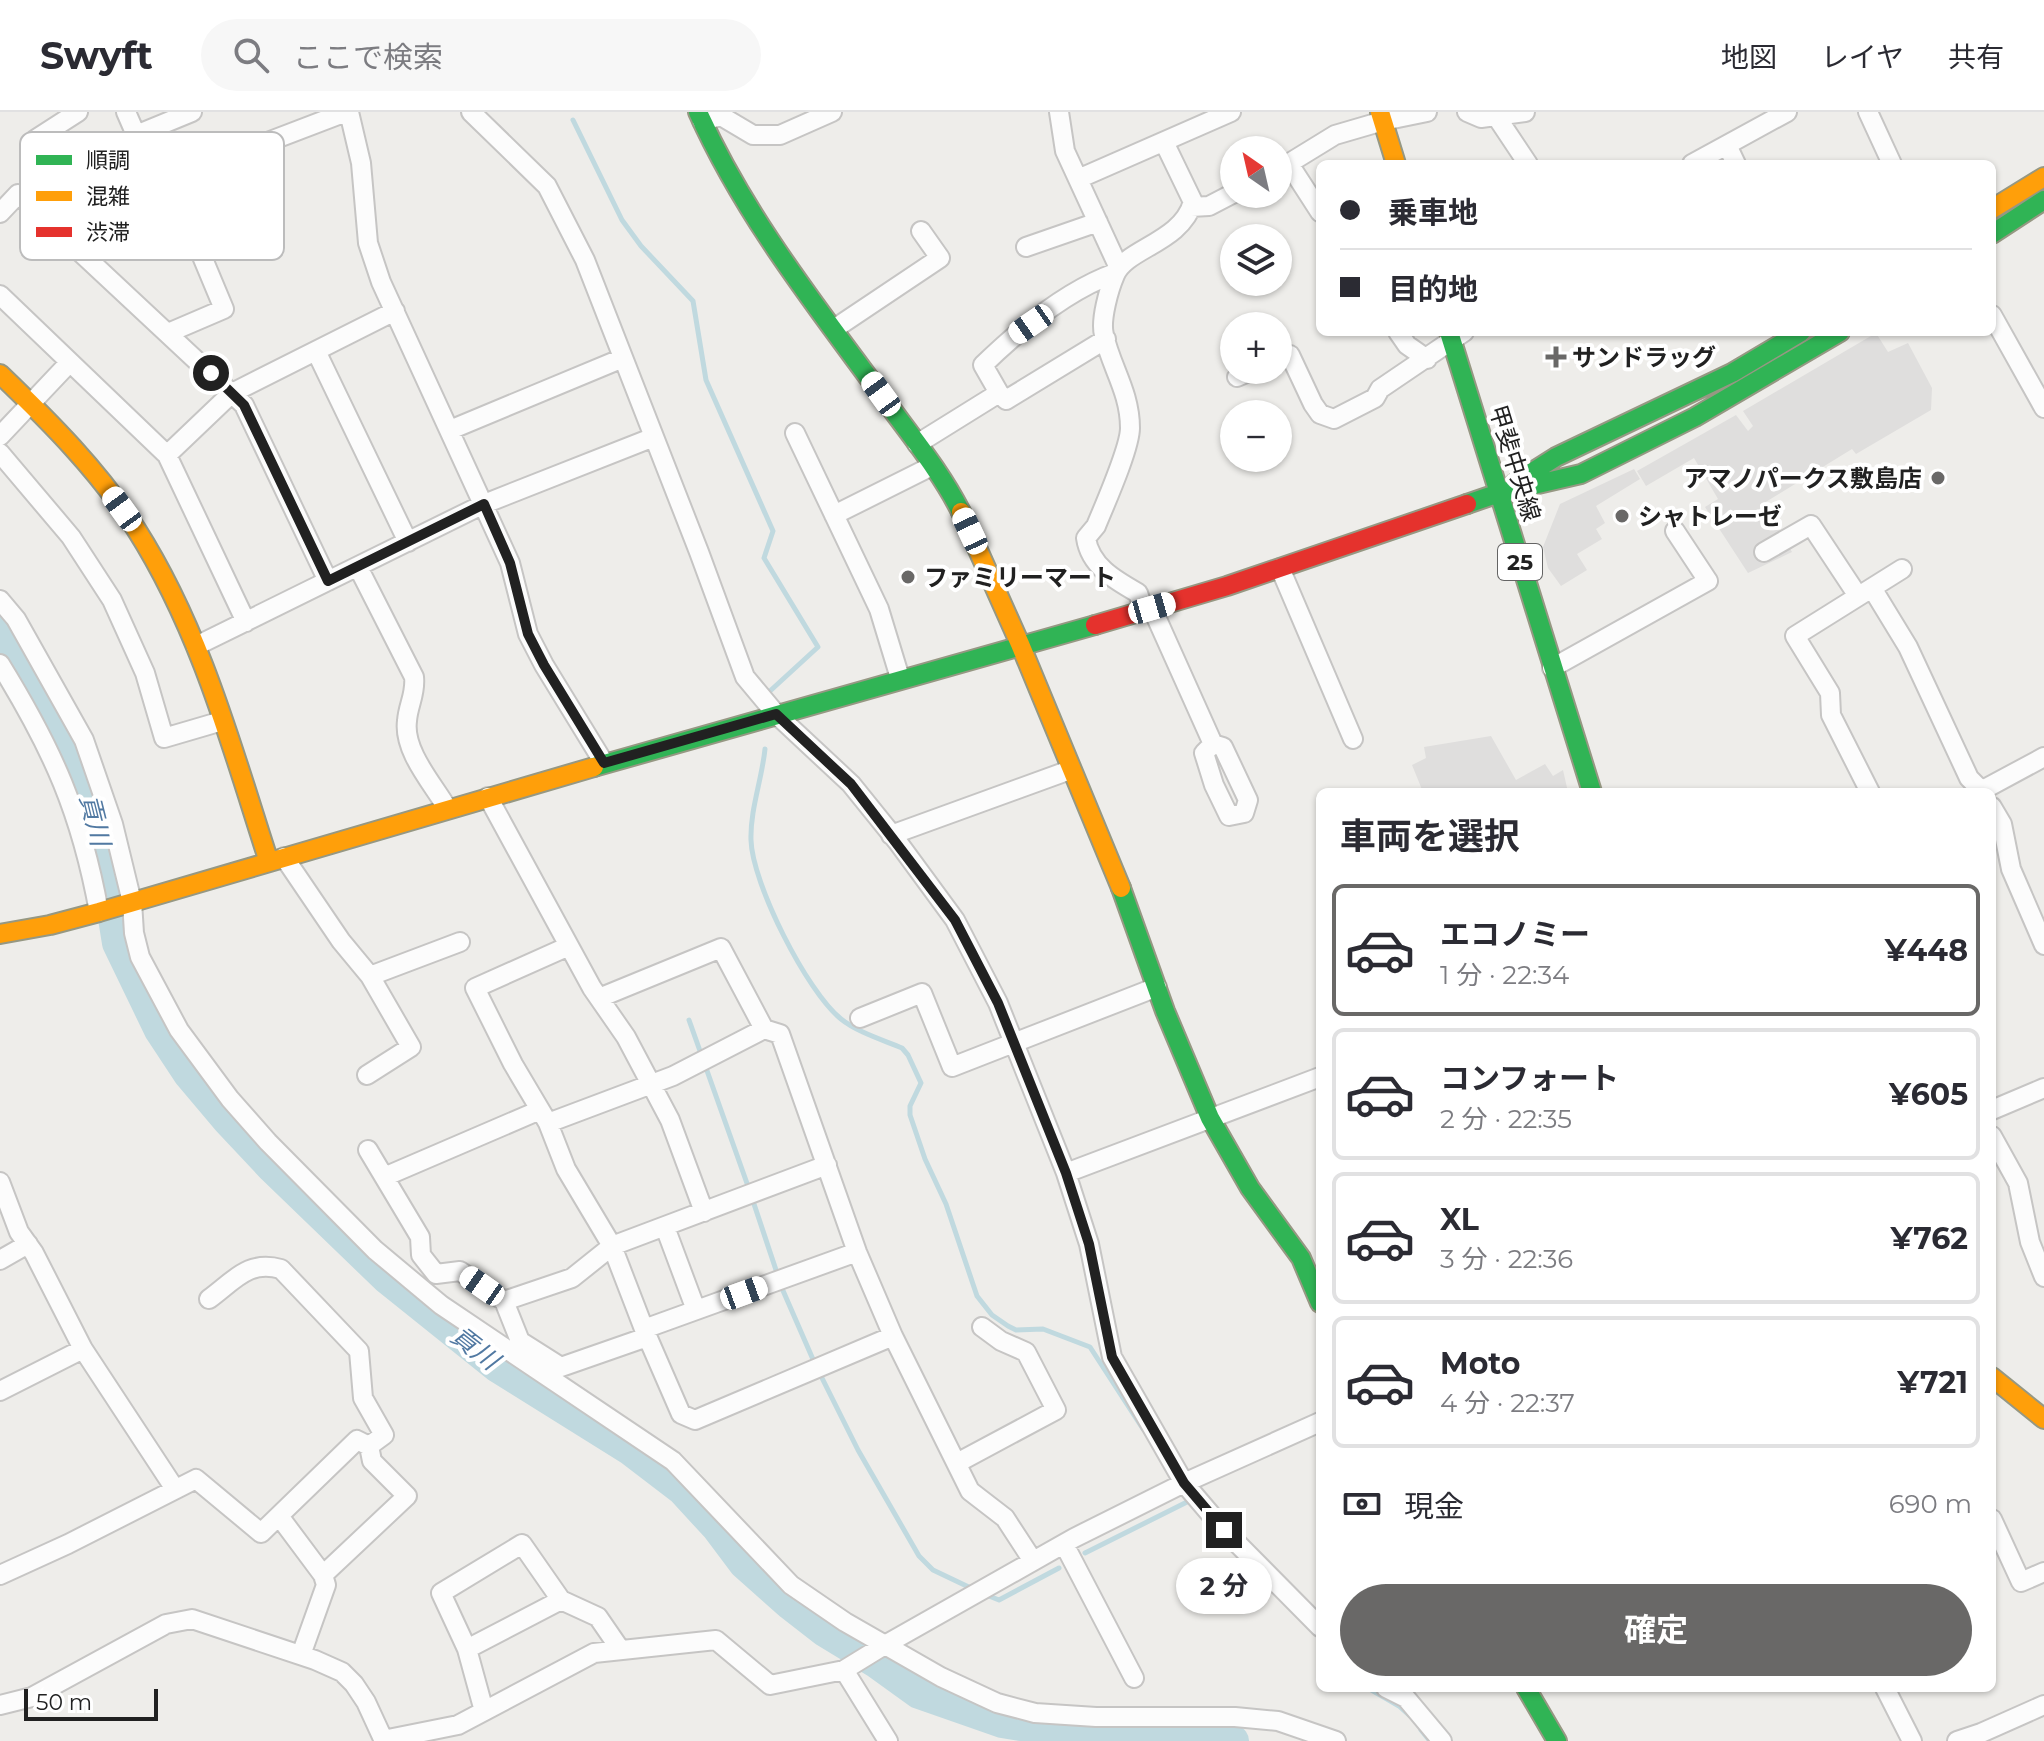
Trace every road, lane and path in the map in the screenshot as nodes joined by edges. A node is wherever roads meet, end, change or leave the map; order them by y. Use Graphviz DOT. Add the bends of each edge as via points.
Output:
graph roads {
  1 [pos="78,112"];
  2 [pos="126,112"];
  3 [pos="192,112"];
  4 [pos="348,112"];
  5 [pos="471,112"];
  6 [pos="832,112"];
  7 [pos="1059,112"];
  8 [pos="1427,112"];
  9 [pos="1467,112"];
  10 [pos="1525,112"];
  11 [pos="1787,112"];
  12 [pos="1868,112"];
  13 [pos="1227,113"];
  14 [pos="700,116"];
  15 [pos="1381,116"];
  16 [pos="1496,116"];
  17 [pos="47,132"];
  18 [pos="135,132"];
  19 [pos="143,132"];
  20 [pos="284,136"];
  21 [pos="1164,142"];
  22 [pos="1727,145"];
  23 [pos="1395,160"];
  24 [pos="1525,160"];
  25 [pos="1699,160"];
  26 [pos="1734,160"];
  27 [pos="1890,160"];
  28 [pos="1292,162"];
  29 [pos="1292,177"];
  30 [pos="2044,177"];
  31 [pos="1078,179"];
  32 [pos="20,196"];
  33 [pos="1220,200"];
  34 [pos="2044,200"];
  35 [pos="1191,207"];
  36 [pos="1316,207"];
  37 [pos="1996,207"];
  38 [pos="0,213"];
  39 [pos="1098,222"];
  40 [pos="921,231"];
  41 [pos="1996,231"];
  42 [pos="1026,247"];
  43 [pos="89,260"];
  44 [pos="204,260"];
  45 [pos="1117,271"];
  46 [pos="1,298"];
  47 [pos="395,311"];
  48 [pos="1996,322"];
  49 [pos="834,329"];
  50 [pos="168,333"];
  51 [pos="1401,336"];
  52 [pos="1454,336"];
  53 [pos="1455,336"];
  54 [pos="1794,336"];
  55 [pos="1833,336"];
  56 [pos="1106,339"];
  57 [pos="316,351"];
  58 [pos="623,358"];
  59 [pos="1292,359"];
  60 [pos="1427,359"];
  61 [pos="70,362"];
  62 [pos="0,374"];
  63 [pos="232,393"];
  64 [pos="999,393"];
  65 [pos="31,403"];
  66 [pos="2044,408"];
  67 [pos="450,430"];
  68 [pos="795,433"];
  69 [pos="0,436"];
  70 [pos="654,437"];
  71 [pos="917,444"];
  72 [pos="0,453"];
  73 [pos="167,455"];
  74 [pos="932,466"];
  75 [pos="1499,493"];
  76 [pos="484,504"];
  77 [pos="834,515"];
  78 [pos="1675,531"];
  79 [pos="408,542"];
  80 [pos="1764,552"];
  81 [pos="358,567"];
  82 [pos="1280,568"];
  83 [pos="1902,569"];
  84 [pos="328,581"];
  85 [pos="1865,592"];
  86 [pos="0,600"];
  87 [pos="1148,610"];
  88 [pos="246,622"];
  89 [pos="1020,644"];
  90 [pos="196,646"];
  91 [pos="0,664"];
  92 [pos="1552,668"];
  93 [pos="900,678"];
  94 [pos="776,714"];
  95 [pos="222,721"];
  96 [pos="1353,739"];
  97 [pos="1213,744"];
  98 [pos="2044,757"];
  99 [pos="604,763"];
  100 [pos="1070,770"];
  101 [pos="1591,788"];
  102 [pos="1868,788"];
  103 [pos="1978,788"];
  104 [pos="1995,788"];
  105 [pos="488,797"];
  106 [pos="447,808"];
  107 [pos="1996,814"];
  108 [pos="891,835"];
  109 [pos="276,859"];
  110 [pos="129,903"];
  111 [pos="99,912"];
  112 [pos="0,934"];
  113 [pos="460,942"];
  114 [pos="2044,945"];
  115 [pos="569,946"];
  116 [pos="370,976"];
  117 [pos="1157,987"];
  118 [pos="599,998"];
  119 [pos="860,1018"];
  120 [pos="764,1029"];
  121 [pos="1014,1044"];
  122 [pos="367,1075"];
  123 [pos="1316,1078"];
  124 [pos="651,1084"];
  125 [pos="2044,1088"];
  126 [pos="1996,1108"];
  127 [pos="544,1116"];
  128 [pos="1210,1118"];
  129 [pos="1996,1143"];
  130 [pos="368,1150"];
  131 [pos="827,1165"];
  132 [pos="1066,1173"];
  133 [pos="384,1177"];
  134 [pos="0,1182"];
  135 [pos="704,1212"];
  136 [pos="665,1227"];
  137 [pos="28,1244"];
  138 [pos="612,1246"];
  139 [pos="857,1252"];
  140 [pos="0,1260"];
  141 [pos="2044,1277"];
  142 [pos="1316,1294"];
  143 [pos="209,1299"];
  144 [pos="504,1301"];
  145 [pos="696,1310"];
  146 [pos="982,1327"];
  147 [pos="646,1333"];
  148 [pos="893,1336"];
  149 [pos="83,1349"];
  150 [pos="1996,1380"];
  151 [pos="0,1391"];
  152 [pos="2044,1419"];
  153 [pos="1316,1424"];
  154 [pos="369,1446"];
  155 [pos="957,1463"];
  156 [pos="1178,1486"];
  157 [pos="175,1489"];
  158 [pos="279,1516"];
  159 [pos="1996,1528"];
  160 [pos="1064,1544"];
  161 [pos="1033,1561"];
  162 [pos="2044,1572"];
  163 [pos="0,1575"];
  164 [pos="323,1575"];
  165 [pos="561,1600"];
  166 [pos="1316,1622"];
  167 [pos="884,1645"];
  168 [pos="467,1649"];
  169 [pos="620,1649"];
  170 [pos="301,1655"];
  171 [pos="844,1670"];
  172 [pos="1134,1678"];
  173 [pos="1394,1692"];
  174 [pos="1528,1692"];
  175 [pos="1887,1692"];
  176 [pos="0,1705"];
  177 [pos="2044,1705"];
  178 [pos="484,1711"];
  179 [pos="384,1740"];
  180 [pos="888,1741"];
  181 [pos="1336,1741"];
  182 [pos="1442,1741"];
  183 [pos="1557,1741"];
  184 [pos="1912,1741"];
  185 [pos="1957,1741"];
  1 -- 17 [label="street"];
  2 -- 18 [label="street"];
  3 -- 19 [label="street"];
  4 -- 20 [label="street"];
  4 -- 47 [label="street" via="361,163 368,243"];
  5 -- 58 [label="street" via="547,186 585,260"];
  6 -- 14 [label="street" via="780,135 753,135 721,116"];
  7 -- 31 [label="street" via="1065,151"];
  8 -- 15 [label="street"];
  9 -- 16 [label="street" via="1481,118"];
  10 -- 16 [label="street"];
  11 -- 22 [label="street"];
  12 -- 27 [label="street"];
  13 -- 21 [label="street"];
  14 -- 49 [label="street" via="756,222"];
  15 -- 23 [label="street"];
  15 -- 28 [label="street" via="1335,135"];
  16 -- 24 [label="street"];
  21 -- 31 [label="street"];
  21 -- 35 [label="street" via="1190,192"];
  22 -- 25 [label="street"];
  22 -- 26 [label="street"];
  29 -- 36 [label="street"];
  30 -- 37 [label="street"];
  31 -- 39 [label="street"];
  32 -- 38 [label="street"];
  33 -- 35 [label="street"];
  34 -- 41 [label="street"];
  35 -- 45 [label="street" via="1182,223"];
  39 -- 42 [label="street"];
  39 -- 45 [label="street"];
  40 -- 49 [label="street" via="940,258"];
  43 -- 50 [label="street"];
  44 -- 50 [label="street" via="224,309"];
  45 -- 56 [label="street" via="1104,322"];
  45 -- 64 [label="street" via="1093,281 1010,339 983,365"];
  46 -- 61 [label="street"];
  47 -- 57 [label="street"];
  47 -- 67 [label="street"];
  48 -- 66 [label="street"];
  49 -- 71 [label="street"];
  50 -- 63 [label="street"];
  51 -- 60 [label="street"];
  52 -- 60 [label="street"];
  53 -- 75 [label="street, 甲斐中央線 / 25"];
  54 -- 75 [label="street" via="1732,373 1556,457"];
  55 -- 75 [label="street" via="1695,417 1581,474"];
  56 -- 64 [label="street" via="1006,400"];
  56 -- 87 [label="street" via="1130,411 1130,433 1096,526 1086,538 1088,550 1106,574 1138,593"];
  57 -- 63 [label="street"];
  57 -- 79 [label="street"];
  58 -- 67 [label="street"];
  58 -- 70 [label="street"];
  59 -- 60 [label="street" via="1320,414 1334,419 1375,398 1380,389"];
  61 -- 65 [label="street"];
  61 -- 73 [label="street"];
  62 -- 65 [label="street"];
  63 -- 73 [label="street"];
  63 -- 84 [label="street" via="244,405"];
  64 -- 71 [label="street"];
  65 -- 69 [label="street"];
  65 -- 90 [label="street" via="95,471 136,528"];
  67 -- 76 [label="street"];
  68 -- 77 [label="street"];
  70 -- 76 [label="street"];
  70 -- 94 [label="street" via="745,677"];
  71 -- 74 [label="street"];
  72 -- 95 [label="street" via="71,537 112,600 145,673 164,738"];
  73 -- 88 [label="street"];
  74 -- 77 [label="street"];
  74 -- 89 [label="street" via="959,508"];
  75 -- 82 [label="street"];
  75 -- 92 [label="street, 甲斐中央線 / 25"];
  76 -- 79 [label="street"];
  76 -- 99 [label="street" via="510,563 528,634"];
  77 -- 93 [label="street" via="879,609"];
  78 -- 92 [label="street" via="1708,581"];
  79 -- 81 [label="street"];
  80 -- 85 [label="street" via="1811,525"];
  81 -- 84 [label="street"];
  81 -- 106 [label="street" via="414,677 408,742"];
  82 -- 87 [label="street"];
  82 -- 96 [label="street"];
  83 -- 85 [label="street"];
  84 -- 88 [label="street"];
  85 -- 102 [label="street" via="1795,636 1830,693 1831,715"];
  85 -- 103 [label="street" via="1908,647"];
  86 -- 110 [label="street" via="84,740 113,824"];
  87 -- 89 [label="street"];
  87 -- 97 [label="street"];
  88 -- 90 [label="street"];
  89 -- 93 [label="street"];
  89 -- 100 [label="street"];
  90 -- 95 [label="street"];
  91 -- 111 [label="street" via="62,776 89,858"];
  92 -- 101 [label="street, 甲斐中央線 / 25"];
  93 -- 94 [label="street"];
  94 -- 99 [label="street"];
  94 -- 108 [label="street" via="851,784"];
  95 -- 109 [label="street"];
  98 -- 104 [label="street"];
  99 -- 105 [label="street"];
  100 -- 108 [label="street"];
  100 -- 117 [label="street"];
  105 -- 106 [label="street"];
  105 -- 115 [label="street"];
  106 -- 109 [label="street"];
  107 -- 114 [label="street" via="2011,869"];
  108 -- 121 [label="street" via="955,920"];
  109 -- 110 [label="street"];
  109 -- 116 [label="street"];
  110 -- 111 [label="street"];
  110 -- 167 [label="street" via="140,957 179,1030 268,1142 375,1250 441,1305 673,1461 791,1585"];
  111 -- 112 [label="street"];
  113 -- 116 [label="street"];
  115 -- 118 [label="street"];
  115 -- 127 [label="street" via="475,988"];
  116 -- 122 [label="street" via="411,1047"];
  117 -- 121 [label="street"];
  117 -- 128 [label="street"];
  118 -- 120 [label="street" via="721,948"];
  118 -- 124 [label="street"];
  119 -- 121 [label="street" via="922,993 952,1067"];
  120 -- 124 [label="street"];
  120 -- 131 [label="street" via="780,1034"];
  121 -- 132 [label="street"];
  123 -- 128 [label="street"];
  124 -- 127 [label="street"];
  124 -- 135 [label="street"];
  125 -- 126 [label="street"];
  127 -- 133 [label="street"];
  127 -- 138 [label="street" via="566,1169"];
  128 -- 132 [label="street"];
  128 -- 142 [label="street" via="1250,1188 1301,1258"];
  129 -- 141 [label="street" via="2018,1183 2030,1242"];
  130 -- 133 [label="street"];
  131 -- 135 [label="street"];
  131 -- 139 [label="street"];
  132 -- 156 [label="street" via="1089,1244 1112,1357"];
  133 -- 144 [label="street" via="420,1237 421,1255 436,1274 460,1271"];
  134 -- 137 [label="street"];
  135 -- 136 [label="street"];
  136 -- 138 [label="street"];
  136 -- 145 [label="street"];
  137 -- 140 [label="street"];
  137 -- 149 [label="street"];
  138 -- 144 [label="street" via="572,1278"];
  138 -- 147 [label="street"];
  139 -- 145 [label="street"];
  139 -- 148 [label="street"];
  143 -- 154 [label="street" via="254,1266 281,1269 359,1351 363,1398 384,1435"];
  144 -- 147 [label="street" via="520,1341 561,1367"];
  145 -- 147 [label="street"];
  146 -- 155 [label="street" via="1026,1352 1056,1410"];
  147 -- 148 [label="street" via="681,1414 695,1420"];
  148 -- 155 [label="street"];
  149 -- 151 [label="street"];
  149 -- 157 [label="street"];
  150 -- 152 [label="street"];
  153 -- 156 [label="street"];
  154 -- 158 [label="street" via="357,1440"];
  154 -- 164 [label="street" via="372,1461 407,1496"];
  155 -- 161 [label="street" via="970,1491 1005,1518"];
  156 -- 160 [label="street"];
  156 -- 166 [label="street"];
  157 -- 158 [label="street" via="196,1479 261,1533"];
  157 -- 163 [label="street"];
  158 -- 164 [label="street"];
  159 -- 162 [label="street" via="2021,1582"];
  160 -- 161 [label="street"];
  160 -- 172 [label="street"];
  161 -- 167 [label="street"];
  164 -- 170 [label="street" via="326,1585"];
  165 -- 168 [label="street"];
  165 -- 168 [label="street" via="522,1544 441,1593"];
  165 -- 169 [label="street" via="598,1617"];
  167 -- 171 [label="street"];
  167 -- 181 [label="street" via="997,1703 1035,1713 1264,1719"];
  168 -- 178 [label="street"];
  169 -- 171 [label="street" via="716,1640 770,1685"];
  169 -- 178 [label="street" via="594,1653"];
  170 -- 176 [label="street" via="192,1619 166,1624 32,1697"];
  170 -- 179 [label="street" via="342,1672 354,1684"];
  171 -- 180 [label="street"];
  173 -- 182 [label="street" via="1406,1698"];
  174 -- 183 [label="street"];
  175 -- 184 [label="street"];
  177 -- 185 [label="street"];
  178 -- 179 [label="street" via="458,1725"];
}
